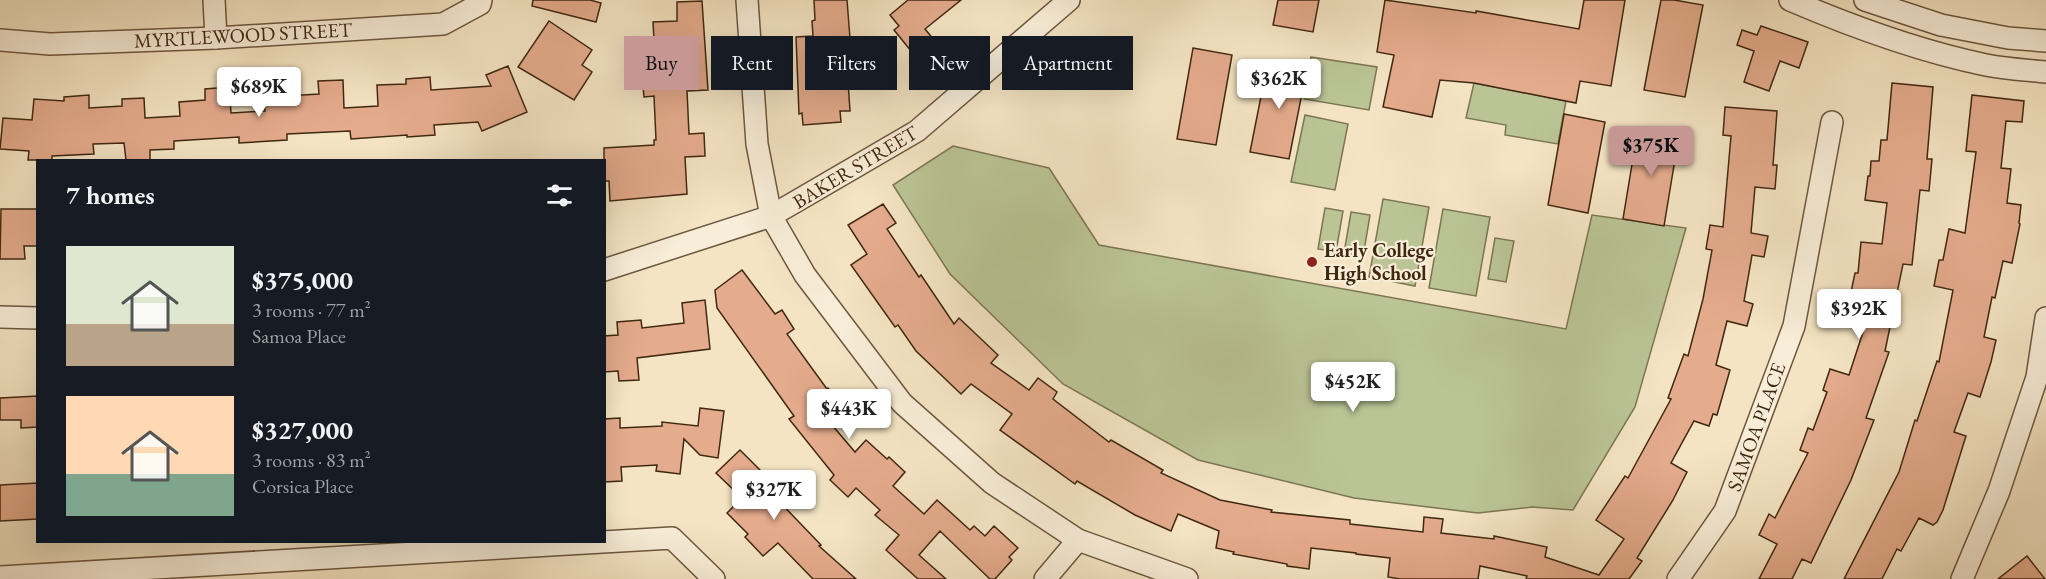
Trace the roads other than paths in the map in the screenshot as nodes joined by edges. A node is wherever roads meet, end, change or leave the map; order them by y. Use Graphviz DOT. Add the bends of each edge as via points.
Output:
graph roads {
  1 [pos="214,0"];
  2 [pos="747,0"];
  3 [pos="1790,0"];
  4 [pos="1865,0"];
  5 [pos="481,2"];
  6 [pos="1055,4"];
  7 [pos="216,38"];
  8 [pos="0,40"];
  9 [pos="2046,41"];
  10 [pos="2046,72"];
  11 [pos="1832,122"];
  12 [pos="771,216"];
  13 [pos="606,269"];
  14 [pos="0,316"];
  15 [pos="36,318"];
  16 [pos="2046,318"];
  17 [pos="2041,379"];
  18 [pos="1078,540"];
  19 [pos="606,542"];
  20 [pos="586,543"];
  21 [pos="0,577"];
  22 [pos="714,579"];
  23 [pos="1045,579"];
  24 [pos="1187,579"];
  25 [pos="1678,579"];
  26 [pos="1962,579"];
  1 -- 7 [label="street"];
  2 -- 12 [label="street" via="757,144"];
  3 -- 10 [label="street" via="1927,50 1988,66"];
  4 -- 9 [label="street" via="1941,25"];
  5 -- 7 [label="street, MYRTLEWOOD STREET" via="443,24"];
  6 -- 12 [label="street, BAKER STREET" via="917,131"];
  7 -- 8 [label="street, MYRTLEWOOD STREET" via="50,44"];
  11 -- 25 [label="street, SAMOA PLACE" via="1794,326 1725,511"];
  12 -- 13 [label="street, BAKER STREET"];
  12 -- 18 [label="street" via="805,275 902,403 992,483"];
  14 -- 15 [label="street"];
  16 -- 17 [label="street"];
  17 -- 26 [label="street"];
  18 -- 23 [label="street"];
  18 -- 24 [label="street"];
  19 -- 22 [label="street" via="672,538"];
  20 -- 21 [label="street"];
}
